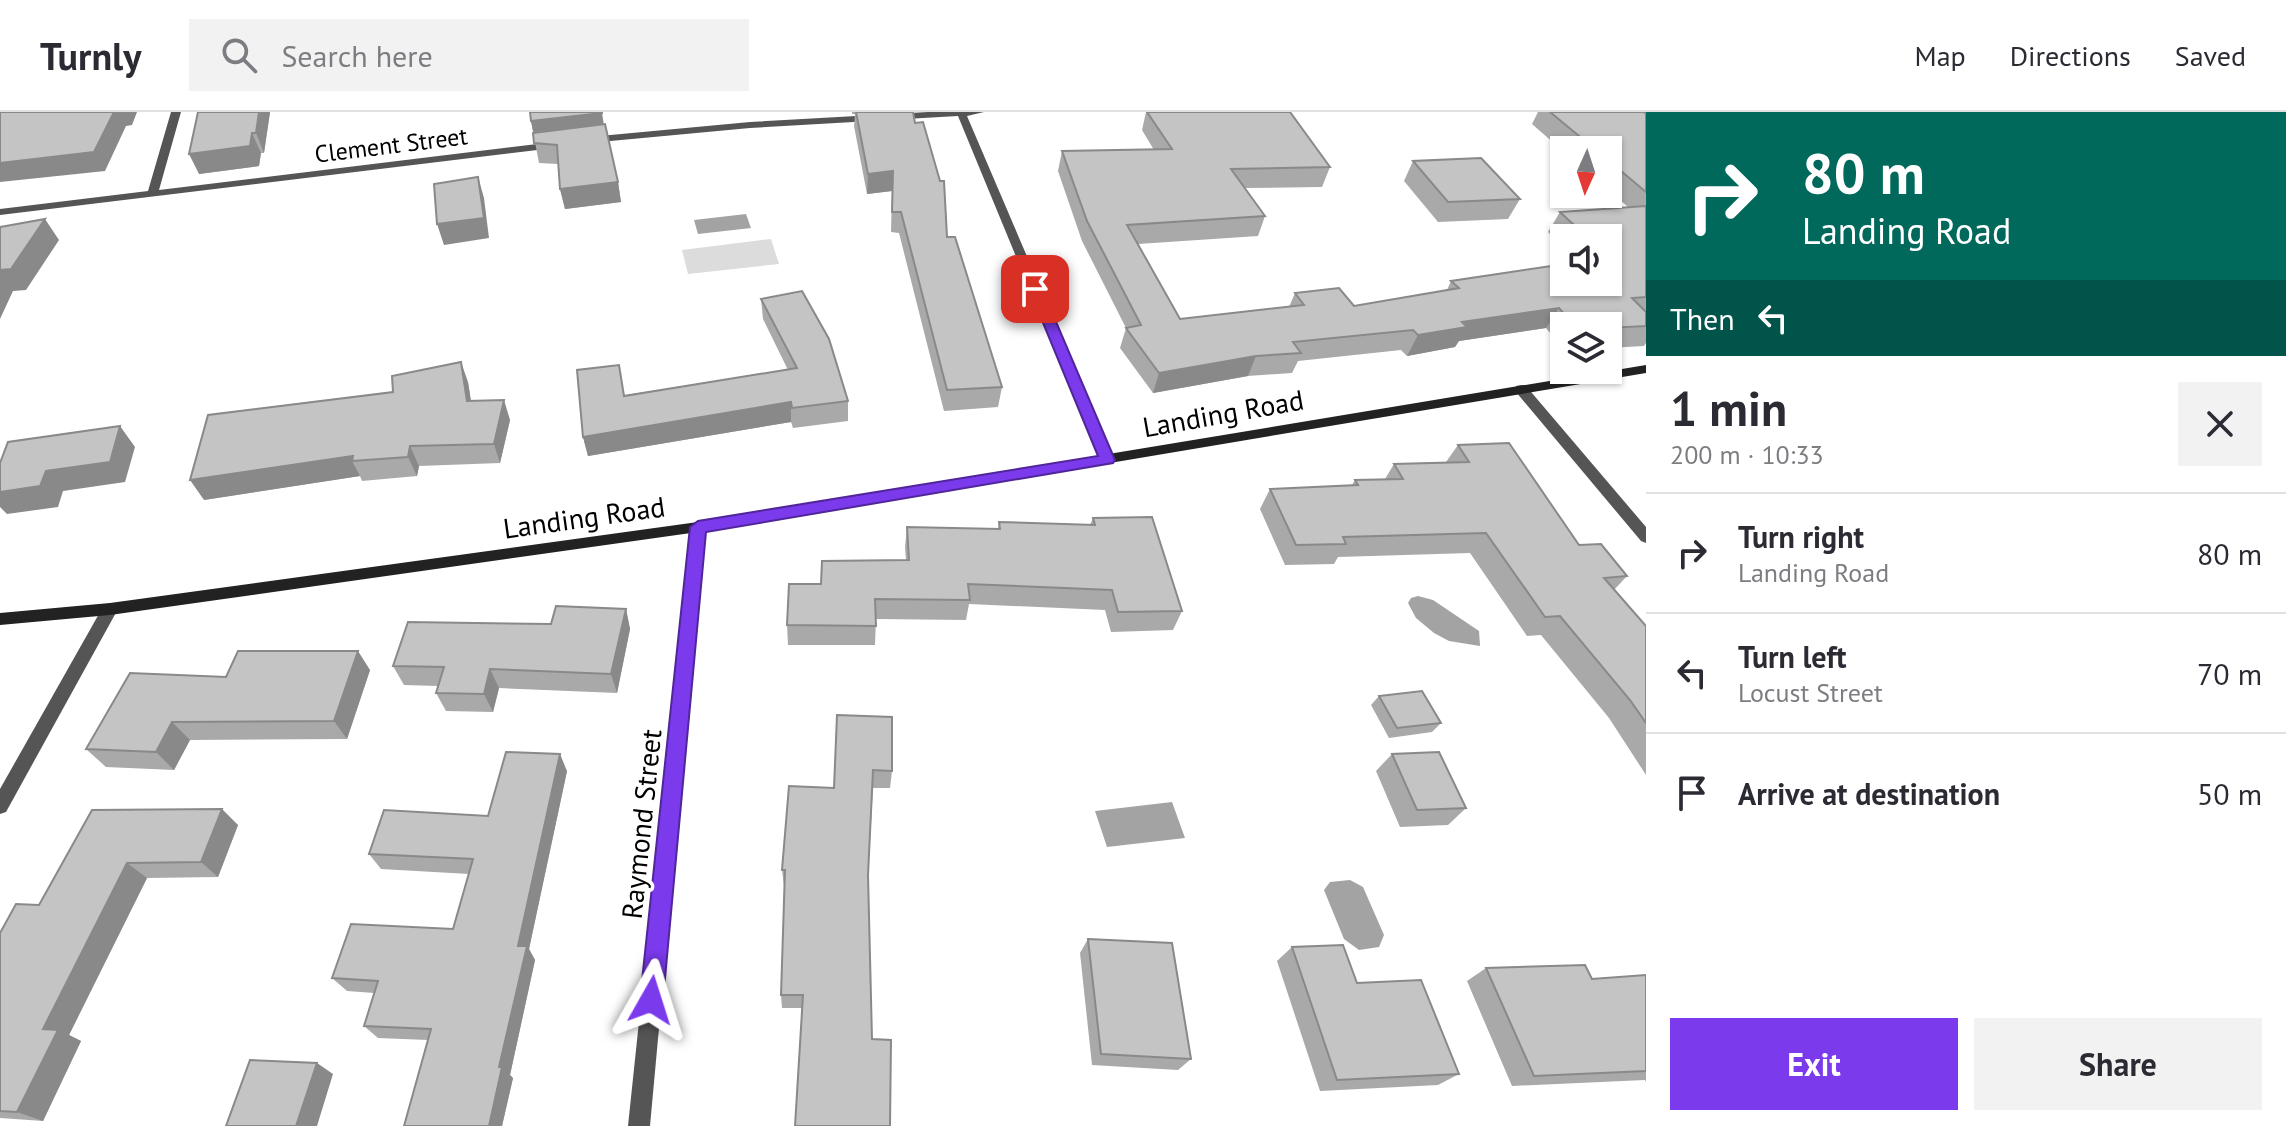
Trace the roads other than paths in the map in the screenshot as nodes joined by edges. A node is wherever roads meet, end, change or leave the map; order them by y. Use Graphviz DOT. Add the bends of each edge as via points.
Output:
graph roads {
  1 [pos="176,112"];
  2 [pos="961,112"];
  3 [pos="979,112"];
  4 [pos="578,142"];
  5 [pos="562,144"];
  6 [pos="152,194"];
  7 [pos="0,212"];
  8 [pos="1646,369"];
  9 [pos="1521,389"];
  10 [pos="1107,460"];
  11 [pos="698,527"];
  12 [pos="1646,537"];
  13 [pos="110,609"];
  14 [pos="0,619"];
  15 [pos="0,806"];
  16 [pos="639,1126"];
  1 -- 6 [label="street"];
  2 -- 3 [label="street"];
  2 -- 4 [label="street"];
  2 -- 10 [label="street"];
  5 -- 6 [label="street, Clement Street"];
  6 -- 7 [label="street, Clement Street"];
  8 -- 9 [label="street, Landing Road"];
  9 -- 10 [label="street, Landing Road"];
  9 -- 12 [label="street"];
  10 -- 11 [label="street, Landing Road"];
  11 -- 13 [label="street, Landing Road"];
  11 -- 16 [label="street, Raymond Street"];
  13 -- 14 [label="street, Landing Road"];
  13 -- 15 [label="street"];
}
